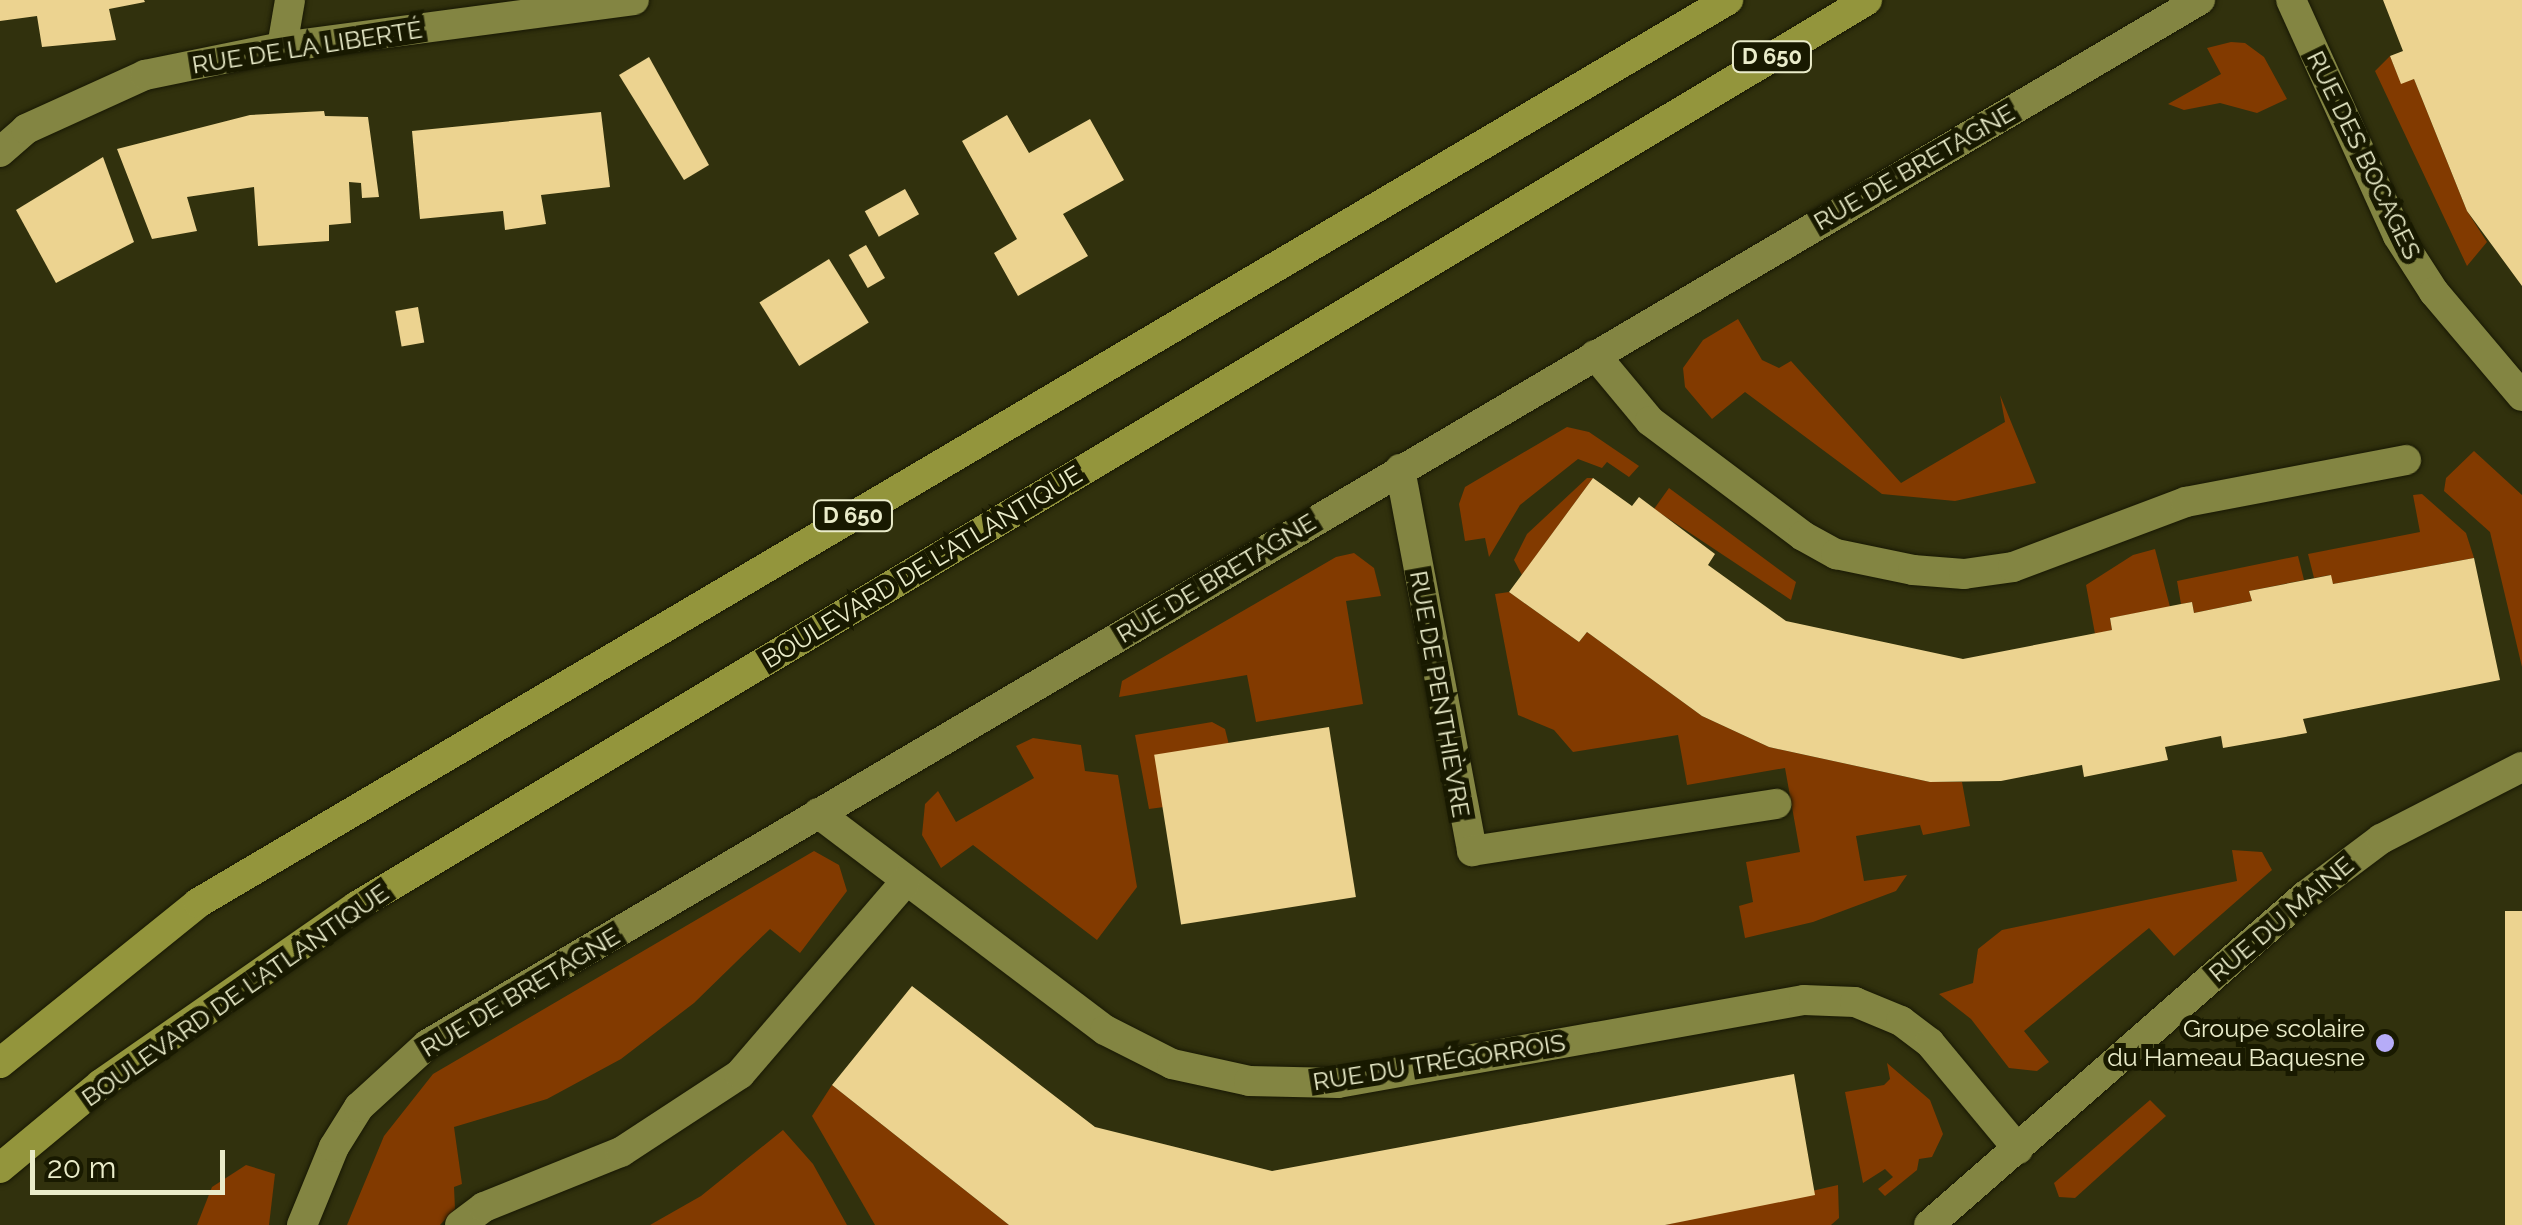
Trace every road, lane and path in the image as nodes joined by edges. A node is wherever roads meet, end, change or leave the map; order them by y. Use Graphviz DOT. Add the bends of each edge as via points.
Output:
graph roads {
  1 [pos="290,0"];
  2 [pos="634,0"];
  3 [pos="1728,0"];
  4 [pos="1867,0"];
  5 [pos="2200,0"];
  6 [pos="2292,0"];
  7 [pos="282,46"];
  8 [pos="0,152"];
  9 [pos="1595,354"];
  10 [pos="2522,396"];
  11 [pos="2406,460"];
  12 [pos="1400,468"];
  13 [pos="2522,767"];
  14 [pos="1776,804"];
  15 [pos="818,813"];
  16 [pos="905,882"];
  17 [pos="0,1063"];
  18 [pos="2018,1149"];
  19 [pos="0,1168"];
  20 [pos="302,1225"];
  21 [pos="460,1225"];
  22 [pos="1928,1225"];
  1 -- 7 [label="street"];
  2 -- 7 [label="street, RUE DE LA LIBERTÉ"];
  3 -- 17 [label="main road, D 650" via="198,903"];
  4 -- 19 [label="main road, BOULEVARD DE L'ATLANTIQUE / D 650" via="357,906 102,1084"];
  5 -- 9 [label="street, RUE DE BRETAGNE"];
  6 -- 10 [label="street, RUE DES BOCAGES" via="2398,236 2434,292"];
  7 -- 8 [label="street, RUE DE LA LIBERTÉ" via="145,75 26,128"];
  9 -- 11 [label="street" via="1650,421 1803,536 1836,554 1913,570 1964,574 2013,567 2186,502"];
  9 -- 12 [label="street, RUE DE BRETAGNE"];
  12 -- 14 [label="street, RUE DE PENTHIÈVRE" via="1472,851"];
  12 -- 15 [label="street, RUE DE BRETAGNE"];
  13 -- 18 [label="street, RUE DU MAINE" via="2435,808 2346,864"];
  15 -- 16 [label="street, RUE DU TRÉGORROIS"];
  15 -- 20 [label="street, RUE DE BRETAGNE" via="392,1072 358,1107 334,1147"];
  16 -- 18 [label="street, RUE DU TRÉGORROIS" via="1105,1030 1205,1073 1338,1083 1804,1000 1855,1002 1901,1021 1930,1043"];
  16 -- 21 [label="street" via="740,1074 621,1152 484,1207"];
  18 -- 22 [label="street, RUE DU MAINE"];
}
